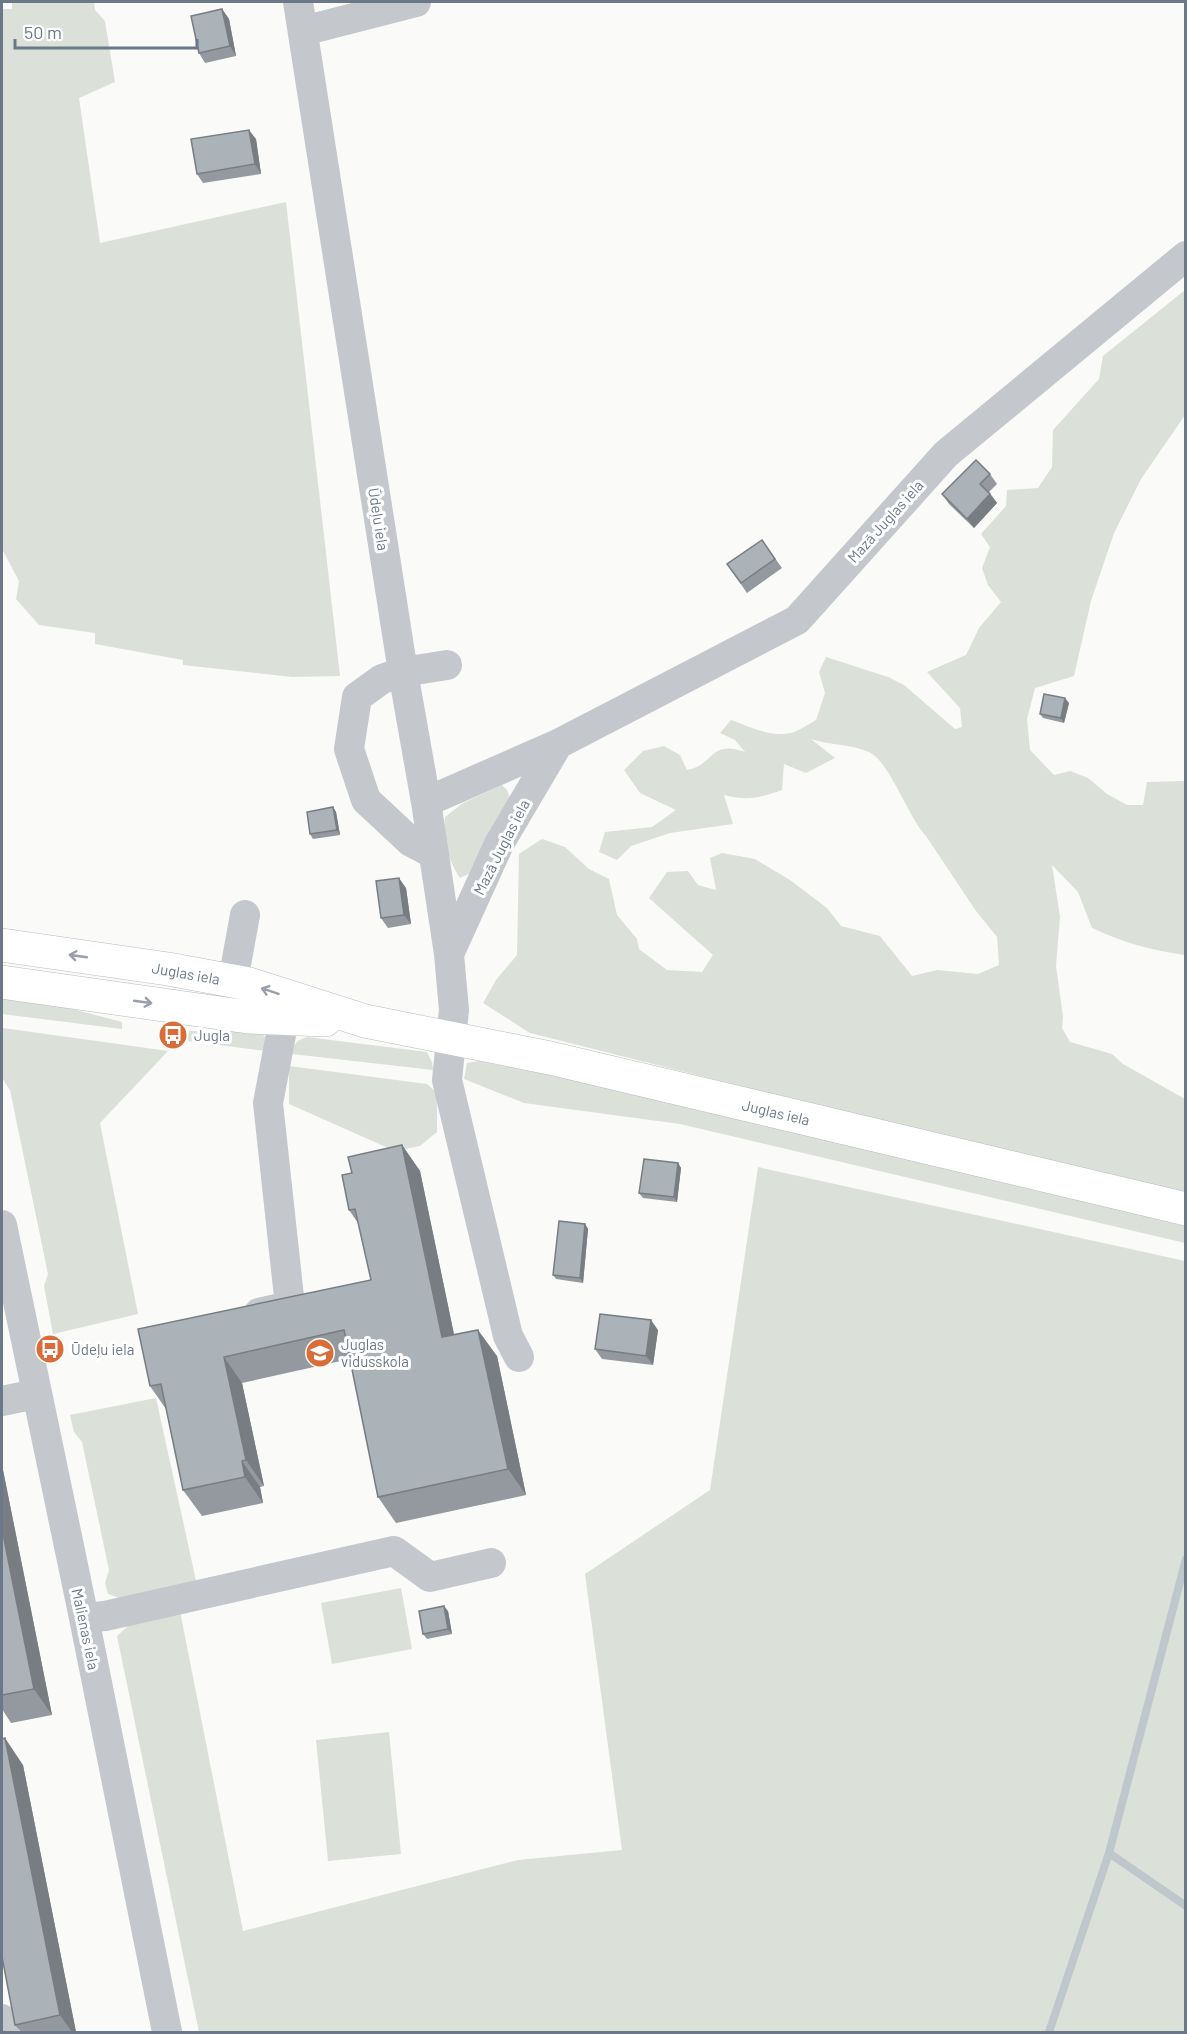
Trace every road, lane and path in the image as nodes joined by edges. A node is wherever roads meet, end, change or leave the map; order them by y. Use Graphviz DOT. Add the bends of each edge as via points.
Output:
graph roads {
  1 [pos="298,2"];
  2 [pos="416,2"];
  3 [pos="303,31"];
  4 [pos="1185,256"];
  5 [pos="447,665"];
  6 [pos="403,672"];
  7 [pos="558,744"];
  8 [pos="426,802"];
  9 [pos="434,854"];
  10 [pos="245,915"];
  11 [pos="2,945"];
  12 [pos="449,954"];
  13 [pos="233,981"];
  14 [pos="2,982"];
  15 [pos="284,1019"];
  16 [pos="365,1022"];
  17 [pos="450,1037"];
  18 [pos="1185,1209"];
  19 [pos="2,1225"];
  20 [pos="232,1318"];
  21 [pos="519,1357"];
  22 [pos="36,1394"];
  23 [pos="2,1401"];
  24 [pos="491,1563"];
  25 [pos="84,1618"];
  26 [pos="2,2019"];
  27 [pos="4,2032"];
  28 [pos="167,2032"];
  1 -- 3 [label="street, Ūdeļu iela"];
  2 -- 3 [label="street"];
  3 -- 6 [label="street, Ūdeļu iela"];
  4 -- 7 [label="street, Mazā Juglas iela" via="946,454 797,620"];
  5 -- 6 [label="street"];
  6 -- 8 [label="street, Ūdeļu iela"];
  6 -- 9 [label="street" via="382,679 357,698 349,749 366,801 411,842"];
  7 -- 8 [label="street, Mazā Juglas iela"];
  7 -- 12 [label="street, Mazā Juglas iela" via="499,844"];
  8 -- 9 [label="street, Ūdeļu iela"];
  9 -- 12 [label="street, Ūdeļu iela"];
  10 -- 13 [label="street"];
  13 -- 11 [label="main road, Juglas iela, one-way"];
  12 -- 17 [label="street, Ūdeļu iela" via="454,1010"];
  16 -- 13 [label="main road, Juglas iela, one-way"];
  14 -- 15 [label="main road, Juglas iela, one-way"];
  15 -- 16 [label="main road, Juglas iela"];
  15 -- 20 [label="street" via="268,1103 290,1306"];
  16 -- 17 [label="main road, Juglas iela"];
  17 -- 18 [label="main road, Juglas iela"];
  17 -- 21 [label="street, Ūdeļu iela" via="447,1080 508,1336"];
  19 -- 22 [label="street, Malienas iela"];
  22 -- 23 [label="street"];
  22 -- 25 [label="street, Malienas iela"];
  24 -- 25 [label="street" via="430,1577 394,1551"];
  25 -- 28 [label="street, Malienas iela"];
  26 -- 27 [label="street"];
}
